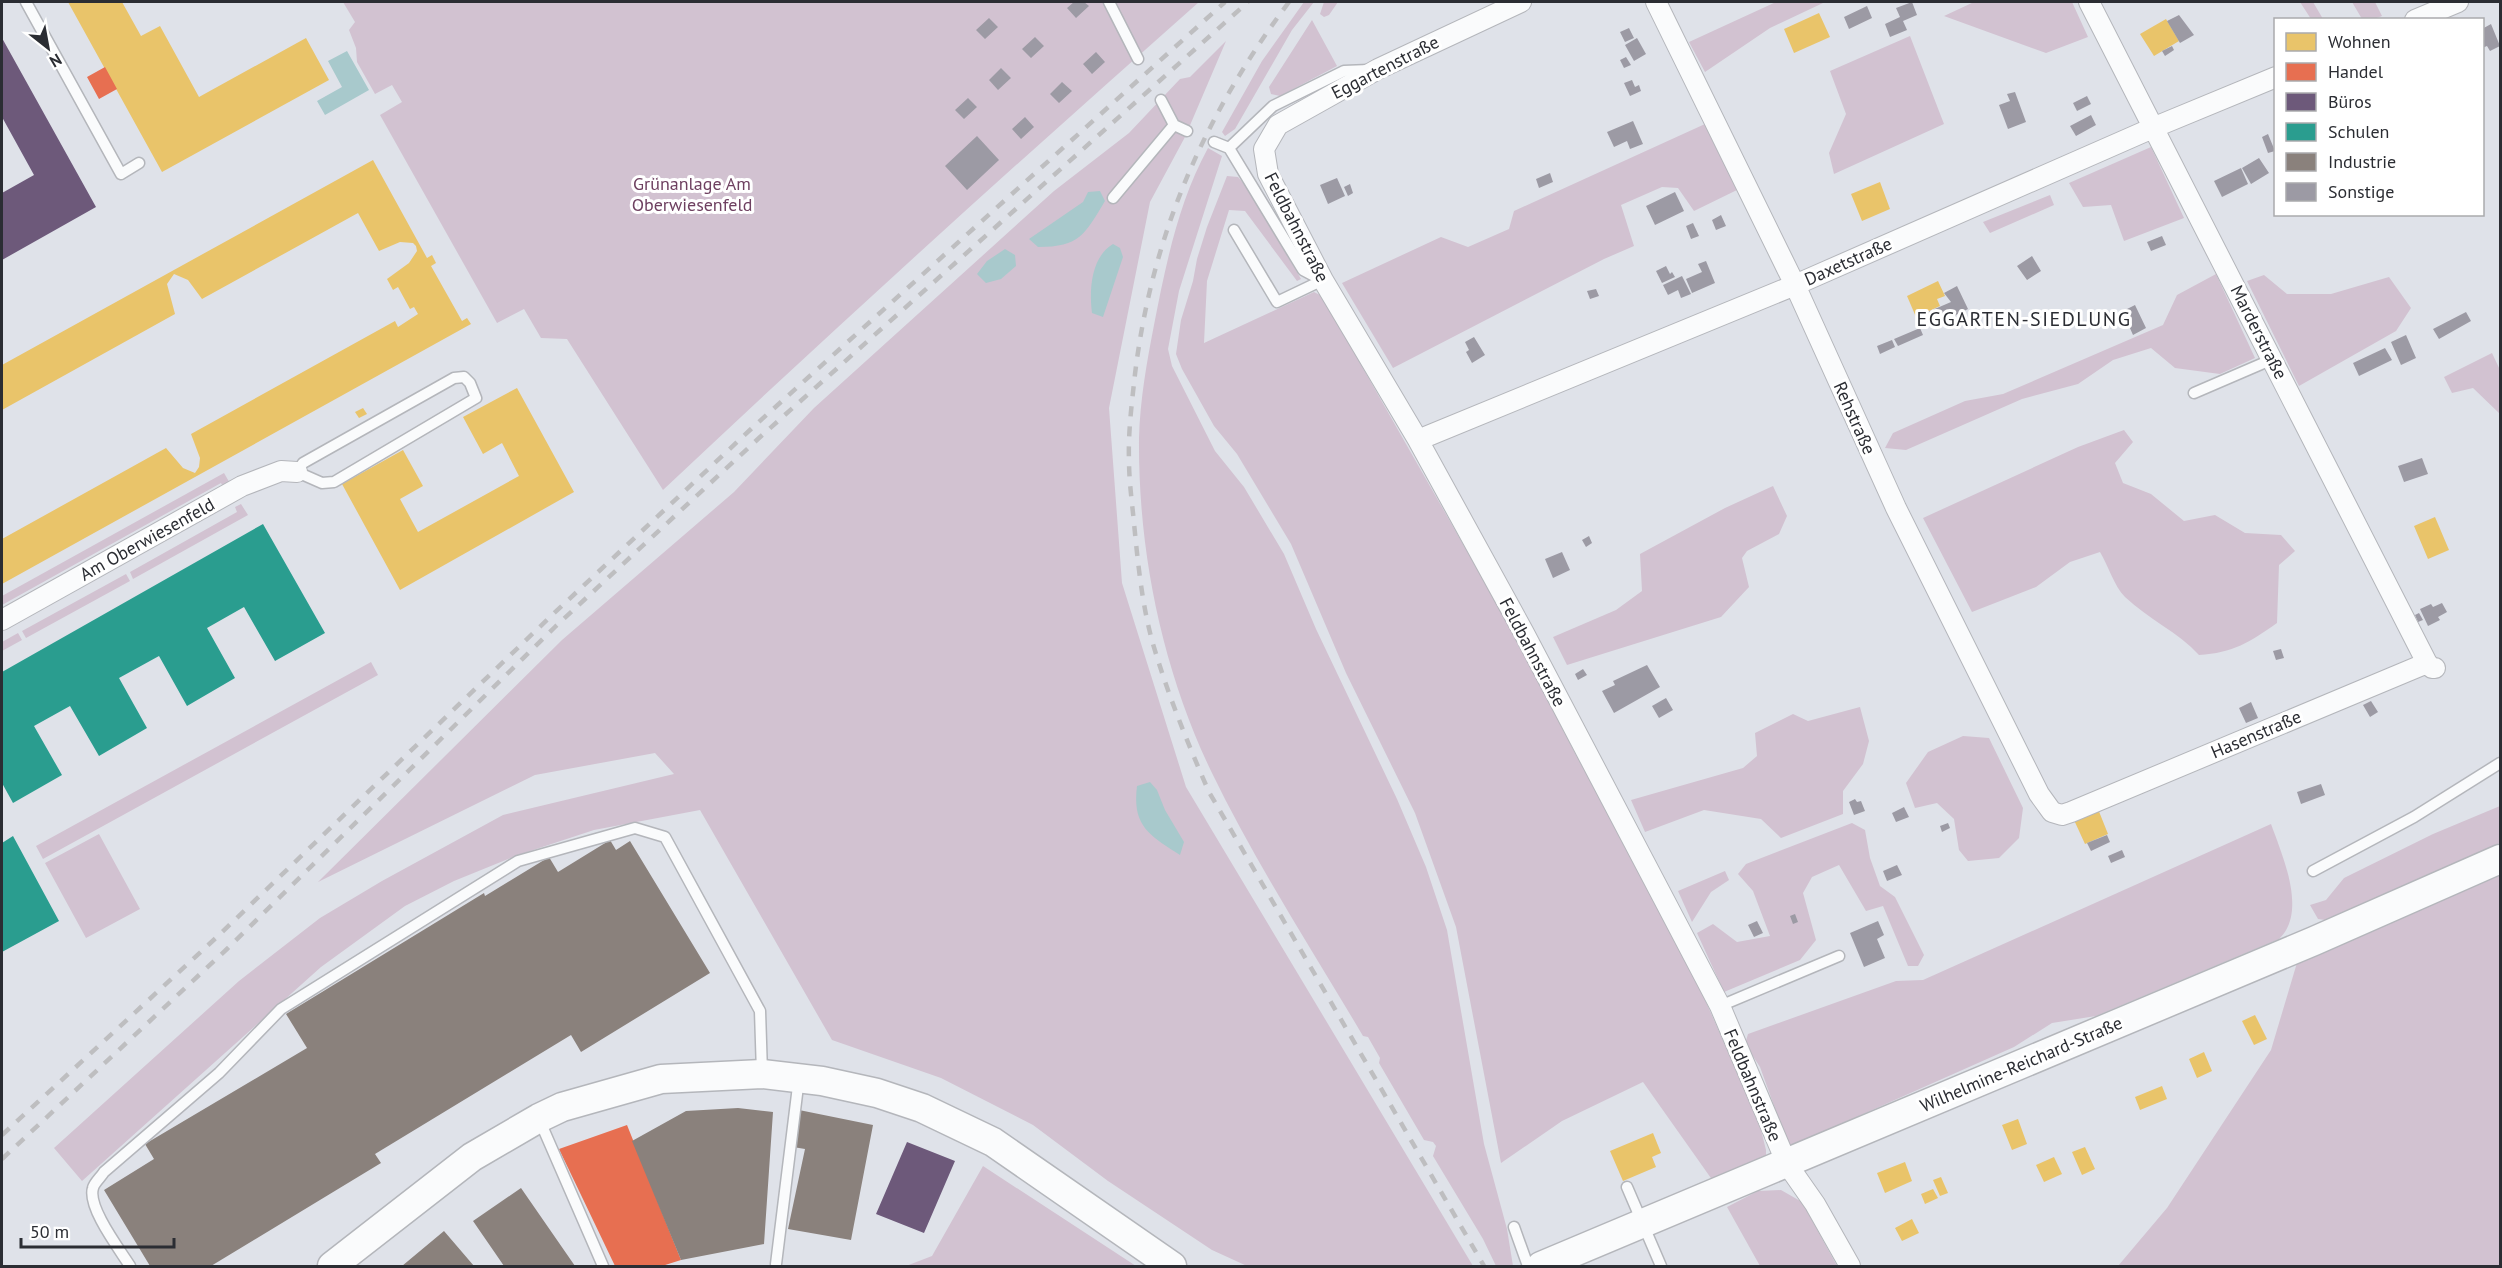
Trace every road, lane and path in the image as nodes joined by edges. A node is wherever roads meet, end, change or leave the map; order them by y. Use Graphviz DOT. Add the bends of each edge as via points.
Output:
graph roads {
  1 [pos="26,2"];
  2 [pos="1109,2"];
  3 [pos="1521,2"];
  4 [pos="1656,2"];
  5 [pos="2089,2"];
  6 [pos="2458,2"];
  7 [pos="2420,18"];
  8 [pos="1138,59"];
  9 [pos="1378,69"];
  10 [pos="2274,78"];
  11 [pos="1161,100"];
  12 [pos="1174,125"];
  13 [pos="2155,127"];
  14 [pos="1187,131"];
  15 [pos="1214,142"];
  16 [pos="1229,148"];
  17 [pos="1264,149"];
  18 [pos="139,164"];
  19 [pos="1113,198"];
  20 [pos="1233,230"];
  21 [pos="1323,280"];
  22 [pos="1795,285"];
  23 [pos="2273,359"];
  24 [pos="2194,393"];
  25 [pos="1418,440"];
  26 [pos="297,472"];
  27 [pos="2,621"];
  28 [pos="2433,665"];
  29 [pos="2500,763"];
  30 [pos="2071,812"];
  31 [pos="2500,860"];
  32 [pos="2313,871"];
  33 [pos="1839,956"];
  34 [pos="1720,1006"];
  35 [pos="762,1074"];
  36 [pos="799,1078"];
  37 [pos="539,1118"];
  38 [pos="1787,1164"];
  39 [pos="1628,1187"];
  40 [pos="1644,1224"];
  41 [pos="1514,1227"];
  42 [pos="776,1264"];
  43 [pos="130,1266"];
  44 [pos="332,1266"];
  45 [pos="603,1266"];
  46 [pos="1172,1266"];
  47 [pos="1528,1266"];
  48 [pos="1541,1266"];
  49 [pos="1661,1266"];
  50 [pos="1850,1266"];
  1 -- 18 [label="lane" via="121,174"];
  2 -- 8 [label="lane"];
  3 -- 9 [label="street, Eggartenstraße"];
  4 -- 22 [label="street, Rehstraße"];
  5 -- 13 [label="street, Marderstraße"];
  6 -- 7 [label="street"];
  9 -- 16 [label="lane" via="1344,71 1273,106"];
  9 -- 17 [label="street, Eggartenstraße" via="1278,125"];
  10 -- 13 [label="street, Daxetstraße"];
  11 -- 12 [label="lane"];
  12 -- 14 [label="lane"];
  12 -- 19 [label="lane"];
  13 -- 22 [label="street, Daxetstraße"];
  13 -- 23 [label="street, Marderstraße"];
  15 -- 16 [label="lane"];
  16 -- 21 [label="lane" via="1303,270"];
  17 -- 21 [label="street, Feldbahnstraße" via="1268,174"];
  20 -- 21 [label="lane" via="1277,302"];
  21 -- 25 [label="street, Feldbahnstraße"];
  22 -- 25 [label="street, Daxetstraße"];
  22 -- 30 [label="street, Rehstraße" via="1896,508 2039,794 2052,813"];
  23 -- 24 [label="lane"];
  23 -- 28 [label="street, Marderstraße"];
  25 -- 34 [label="street, Feldbahnstraße"];
  26 -- 26 [label="lane" via="322,483 333,482 477,398 464,377 454,378 303,463"];
  26 -- 27 [label="street, Am Oberwiesenfeld" via="281,471 242,486"];
  28 -- 30 [label="street, Hasenstraße"];
  29 -- 32 [label="lane" via="2414,817"];
  31 -- 38 [label="street, Wilhelmine-Reichard-Straße"];
  33 -- 34 [label="lane"];
  34 -- 38 [label="street, Feldbahnstraße"];
  35 -- 36 [label="street"];
  35 -- 37 [label="street" via="662,1079 562,1107"];
  35 -- 43 [label="lane" via="759,1011 665,837 635,828 518,861 281,1009 219,1072 104,1172 93,1188 93,1203"];
  36 -- 42 [label="lane"];
  36 -- 46 [label="street" via="877,1093 964,1127"];
  37 -- 44 [label="street" via="472,1157"];
  37 -- 45 [label="lane"];
  38 -- 40 [label="street, Wilhelmine-Reichard-Straße"];
  38 -- 50 [label="street, Feldbahnstraße"];
  39 -- 40 [label="lane"];
  40 -- 48 [label="street, Wilhelmine-Reichard-Straße"];
  40 -- 49 [label="lane"];
  41 -- 47 [label="lane"];
}
